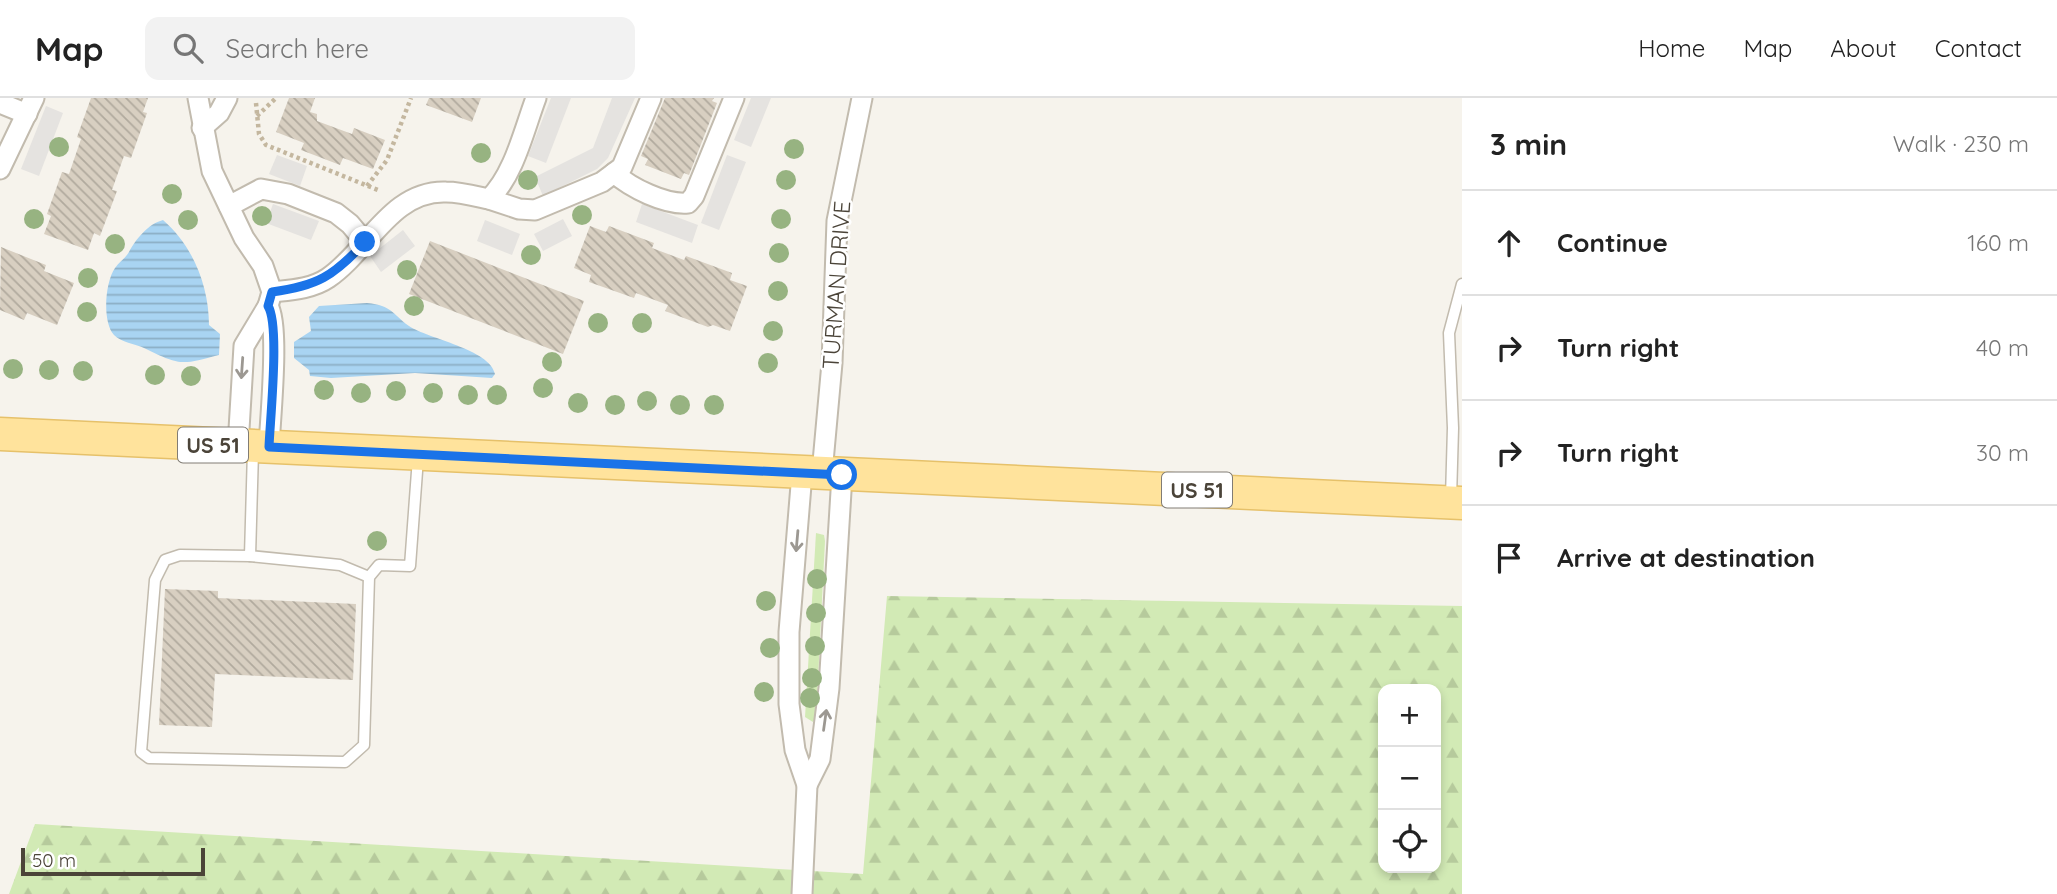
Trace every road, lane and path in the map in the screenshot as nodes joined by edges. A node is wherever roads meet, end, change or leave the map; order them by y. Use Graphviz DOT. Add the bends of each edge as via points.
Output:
graph roads {
  1 [pos="198,98"];
  2 [pos="227,98"];
  3 [pos="276,98"];
  4 [pos="411,98"];
  5 [pos="536,98"];
  6 [pos="651,98"];
  7 [pos="734,98"];
  8 [pos="862,98"];
  9 [pos="0,103"];
  10 [pos="256,103"];
  11 [pos="30,106"];
  12 [pos="257,116"];
  13 [pos="202,128"];
  14 [pos="0,169"];
  15 [pos="614,173"];
  16 [pos="367,186"];
  17 [pos="378,190"];
  18 [pos="489,198"];
  19 [pos="229,206"];
  20 [pos="365,242"];
  21 [pos="1462,284"];
  22 [pos="270,299"];
  23 [pos="0,434"];
  24 [pos="254,447"];
  25 [pos="419,455"];
  26 [pos="822,474"];
  27 [pos="1456,503"];
  28 [pos="250,556"];
  29 [pos="369,577"];
  30 [pos="807,785"];
  31 [pos="802,894"];
  1 -- 13 [label="street"];
  2 -- 13 [label="street"];
  3 -- 12 [label="path"];
  4 -- 16 [label="path" via="387,160"];
  5 -- 18 [label="street" via="506,172"];
  6 -- 15 [label="street" via="622,167"];
  7 -- 15 [label="street" via="688,203 672,202"];
  8 -- 26 [label="street, TURMAN DRIVE" via="837,221"];
  9 -- 11 [label="street"];
  10 -- 12 [label="path"];
  11 -- 14 [label="street"];
  12 -- 16 [label="path" via="266,145"];
  13 -- 19 [label="street" via="212,172"];
  15 -- 18 [label="street" via="564,201 535,210"];
  16 -- 17 [label="path"];
  18 -- 20 [label="street" via="444,191 418,198 396,210"];
  19 -- 20 [label="street" via="261,189 288,194 336,214"];
  19 -- 22 [label="street" via="263,266"];
  20 -- 22 [label="street" via="327,279"];
  21 -- 27 [label="lane" via="1450,333"];
  22 -- 24 [label="street" via="273,341"];
  22 -- 24 [label="street, one-way" via="244,346"];
  23 -- 24 [label="main road, US 51"];
  24 -- 25 [label="main road, US 51"];
  24 -- 28 [label="lane"];
  25 -- 26 [label="main road, US 51"];
  25 -- 29 [label="lane" via="410,565 379,565"];
  26 -- 27 [label="main road, US 51"];
  30 -- 26 [label="street, one-way" via="820,759 829,688"];
  26 -- 30 [label="street, one-way" via="789,632 789,705 795,750"];
  28 -- 29 [label="lane" via="340,565"];
  28 -- 29 [label="lane" via="180,555 165,560 155,580 141,751 149,758 345,762 364,745"];
  30 -- 31 [label="street"];
}
